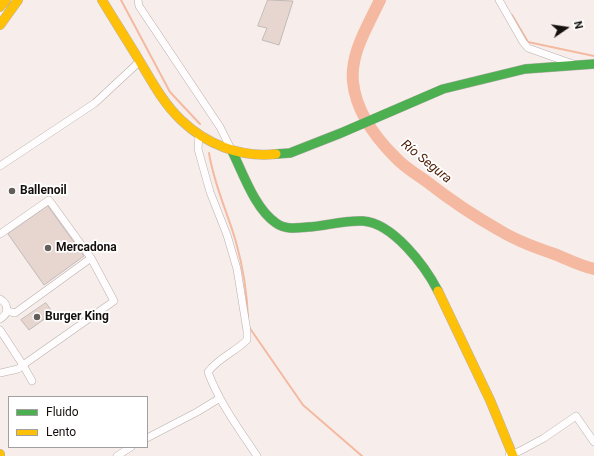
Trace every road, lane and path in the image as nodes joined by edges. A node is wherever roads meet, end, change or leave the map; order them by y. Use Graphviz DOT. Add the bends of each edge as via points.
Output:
graph roads {
  1 [pos="6,0"];
  2 [pos="18,0"];
  3 [pos="102,0"];
  4 [pos="138,0"];
  5 [pos="499,0"];
  6 [pos="0,7"];
  7 [pos="0,24"];
  8 [pos="139,62"];
  9 [pos="594,64"];
  10 [pos="577,65"];
  11 [pos="199,134"];
  12 [pos="232,151"];
  13 [pos="0,166"];
  14 [pos="0,234"];
  15 [pos="91,258"];
  16 [pos="0,299"];
  17 [pos="7,311"];
  18 [pos="0,319"];
  19 [pos="0,330"];
  20 [pos="23,365"];
  21 [pos="0,373"];
  22 [pos="32,381"];
  23 [pos="220,398"];
  24 [pos="148,437"];
  25 [pos="594,442"];
  26 [pos="129,448"];
  27 [pos="511,455"];
  28 [pos="117,456"];
  29 [pos="257,456"];
  1 -- 6 [label="main road"];
  2 -- 7 [label="main road"];
  3 -- 8 [label="main road"];
  4 -- 12 [label="street" via="139,6 220,127"];
  5 -- 10 [label="street" via="528,48"];
  8 -- 11 [label="main road" via="173,112"];
  8 -- 13 [label="street" via="95,103"];
  9 -- 10 [label="main road"];
  10 -- 12 [label="main road" via="525,69 443,90 290,153 269,155"];
  11 -- 12 [label="main road"];
  11 -- 23 [label="street" via="198,149 210,192 228,235 237,269 247,331 247,340 240,348 212,366 208,372"];
  12 -- 27 [label="main road" via="261,208 276,223 295,228 371,222 386,229 411,253 436,288 490,400"];
  14 -- 15 [label="street" via="48,200"];
  15 -- 17 [label="street" via="15,313"];
  15 -- 20 [label="street" via="114,301"];
  16 -- 17 [label="street" via="7,306"];
  17 -- 18 [label="street"];
  19 -- 20 [label="street"];
  20 -- 21 [label="street" via="18,369"];
  20 -- 22 [label="street"];
  23 -- 24 [label="street"];
  23 -- 29 [label="street"];
  25 -- 27 [label="street" via="576,416 544,438"];
  26 -- 28 [label="street"];
}
